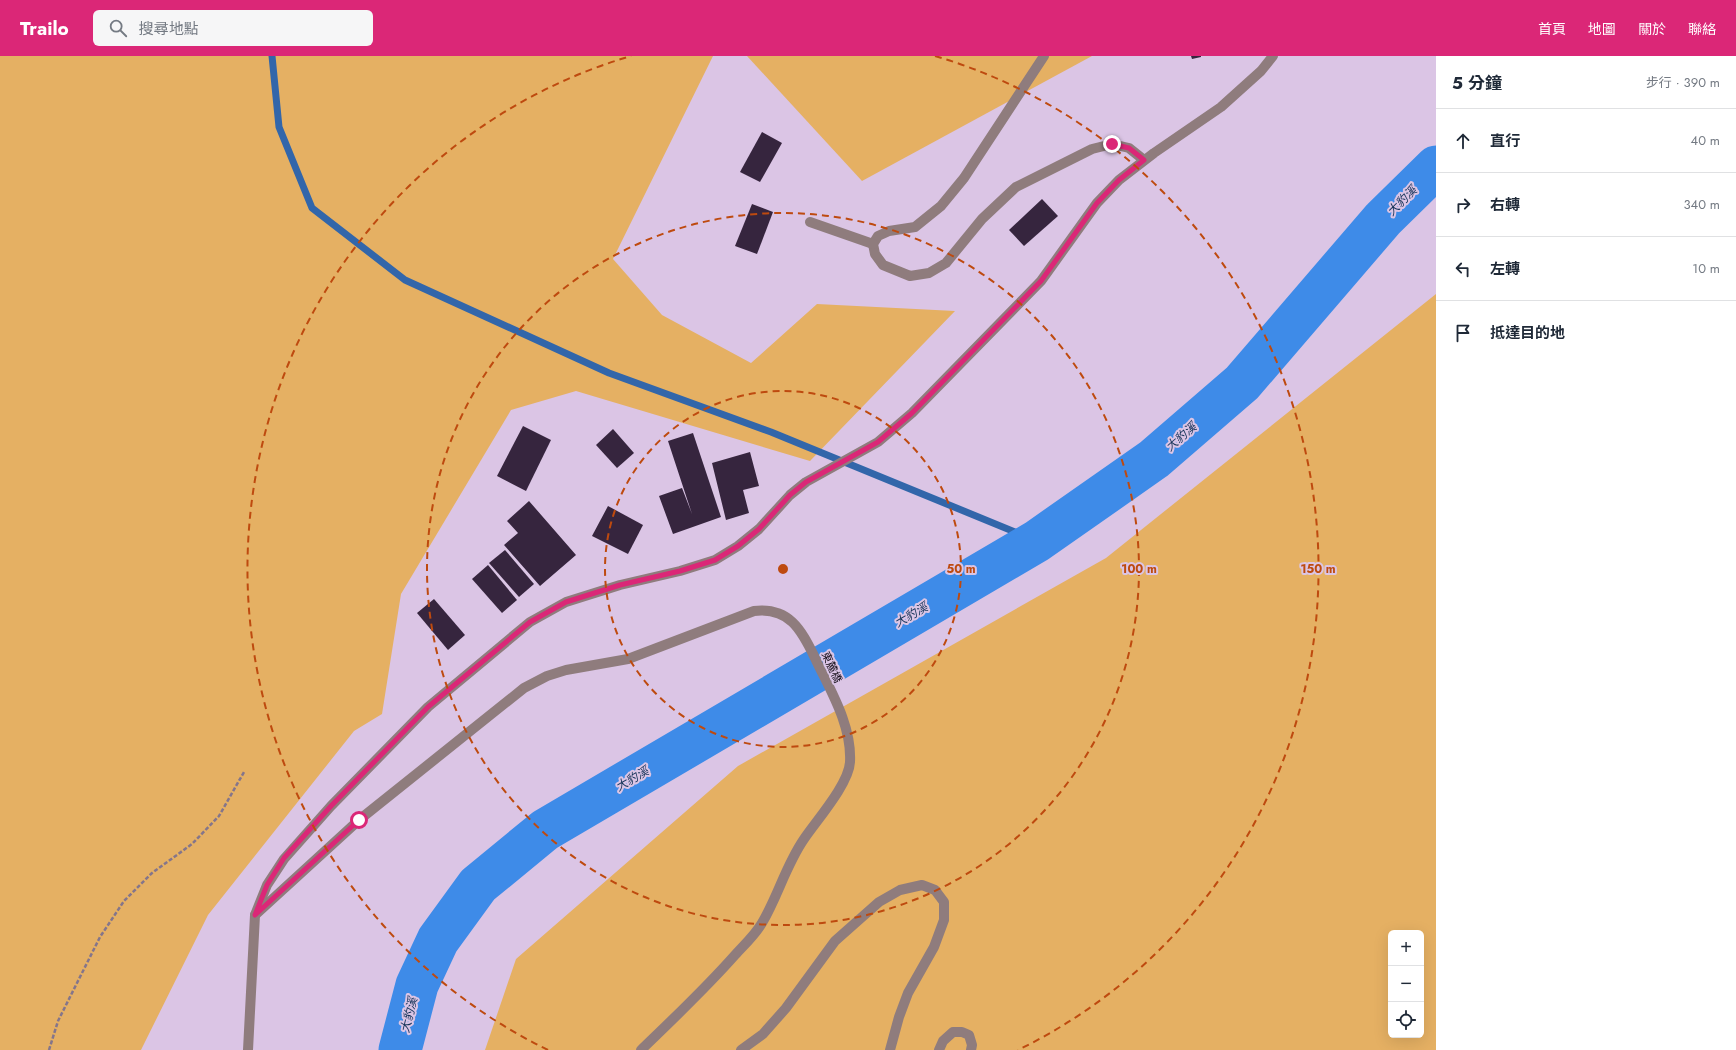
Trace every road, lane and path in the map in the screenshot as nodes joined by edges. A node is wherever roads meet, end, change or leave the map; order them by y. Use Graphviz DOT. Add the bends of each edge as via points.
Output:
graph roads {
  1 [pos="1044,56"];
  2 [pos="1273,56"];
  3 [pos="1144,160"];
  4 [pos="810,222"];
  5 [pos="873,244"];
  6 [pos="244,772"];
  7 [pos="255,915"];
  8 [pos="49,1050"];
  9 [pos="248,1050"];
  10 [pos="642,1050"];
  11 [pos="741,1050"];
  12 [pos="890,1050"];
  13 [pos="939,1050"];
  14 [pos="972,1050"];
  1 -- 5 [label="street" via="964,178 941,206 915,227 889,231 878,236"];
  2 -- 3 [label="street" via="1261,71 1221,107"];
  3 -- 5 [label="street" via="1129,148 1112,144 1092,149 1016,187 982,219 946,263 929,273 910,276 883,265 875,254"];
  3 -- 7 [label="street" via="1119,180 1097,203 1041,281 912,413 878,442 806,482 790,495 759,529 715,560 566,602 530,622 428,707 284,858 267,885"];
  4 -- 5 [label="street"];
  6 -- 8 [label="path" via="219,816 192,844 152,873 124,901 100,937 58,1020"];
  7 -- 9 [label="street"];
  7 -- 10 [label="street, 東麓橋" via="359,820 524,688 547,676 573,668 628,659 754,611 778,612 787,617 803,634 840,712 849,739 850,764 843,783 794,854 762,924 709,985"];
  11 -- 12 [label="street" via="763,1034 786,1008 835,941 879,902 900,890 922,885 935,890 944,902 944,920 934,947 908,993"];
  13 -- 14 [label="street" via="943,1041 953,1032 969,1035"];
}
